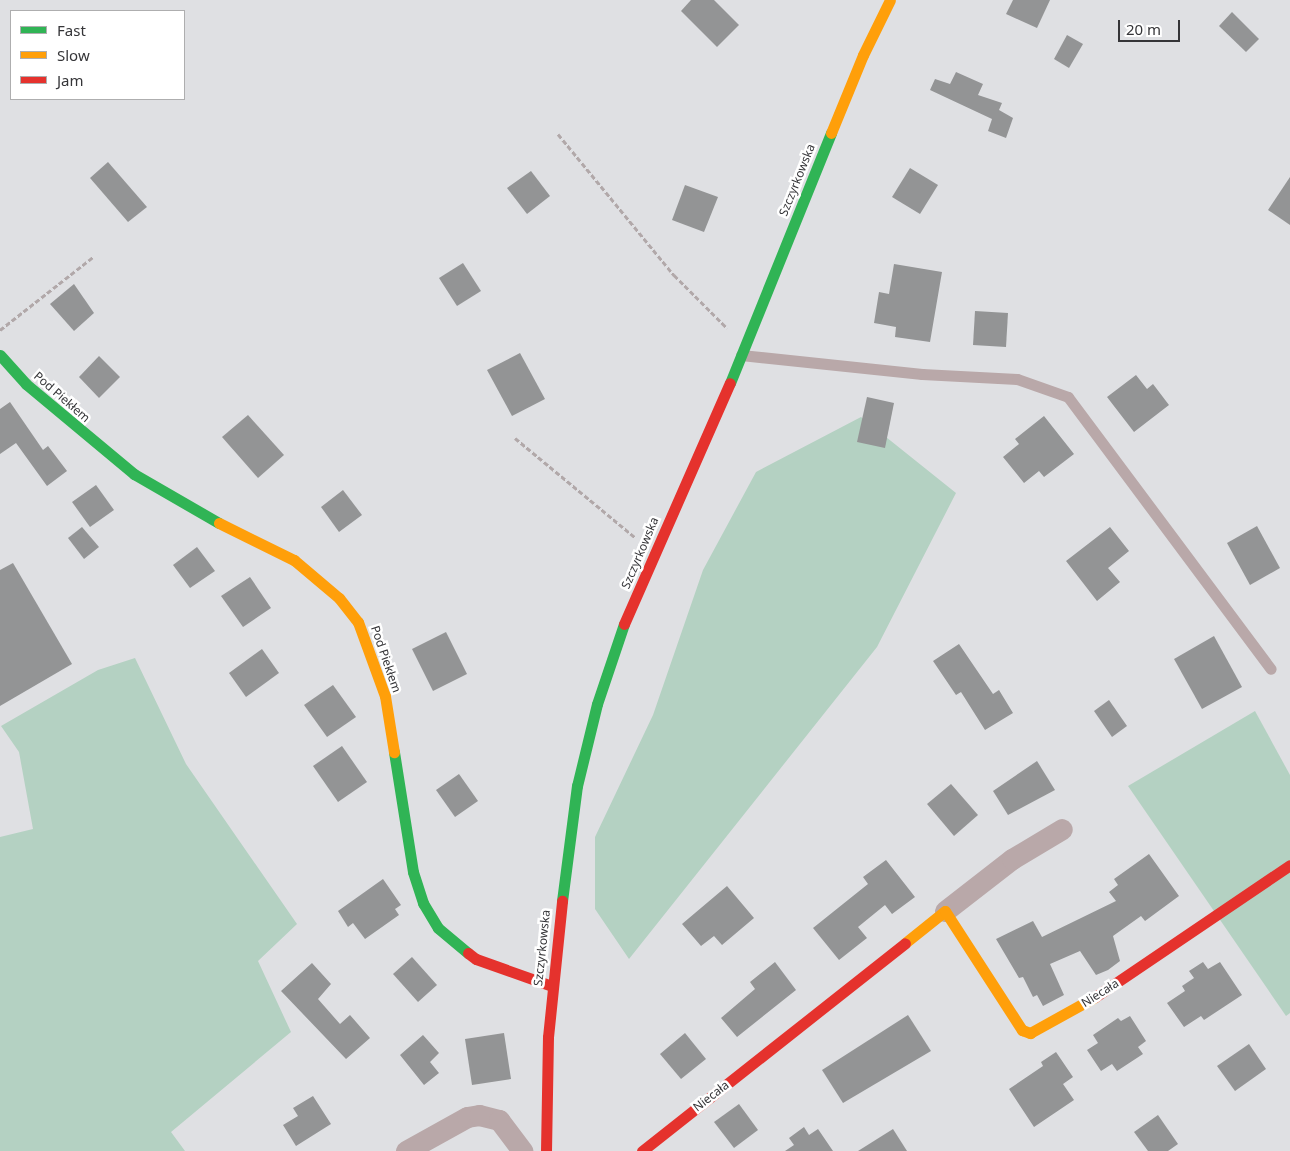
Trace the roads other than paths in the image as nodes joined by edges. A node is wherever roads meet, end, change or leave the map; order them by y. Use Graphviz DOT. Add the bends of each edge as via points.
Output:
graph roads {
  1 [pos="890,0"];
  2 [pos="743,350"];
  3 [pos="0,355"];
  4 [pos="1271,670"];
  5 [pos="1062,828"];
  6 [pos="1290,865"];
  7 [pos="945,911"];
  8 [pos="552,986"];
  9 [pos="406,1151"];
  10 [pos="522,1151"];
  11 [pos="546,1151"];
  12 [pos="642,1151"];
  1 -- 2 [label="street, Szczyrkowska" via="863,54"];
  2 -- 4 [label="lane" via="922,374 1017,379 1068,396"];
  2 -- 8 [label="street, Szczyrkowska" via="611,660 586,743 567,851"];
  3 -- 8 [label="street, Pod Piekłem" via="26,384 122,466 168,497 294,560 339,598 358,622 386,696 411,864 423,903 438,928 476,959"];
  5 -- 7 [label="street, Niecała" via="1012,859"];
  6 -- 7 [label="street, Niecała" via="1097,996 1030,1033 1022,1030"];
  7 -- 12 [label="street, Niecała"];
  8 -- 11 [label="street, Szczyrkowska" via="545,1084"];
  9 -- 10 [label="street" via="467,1117 479,1116 499,1120"];
}
